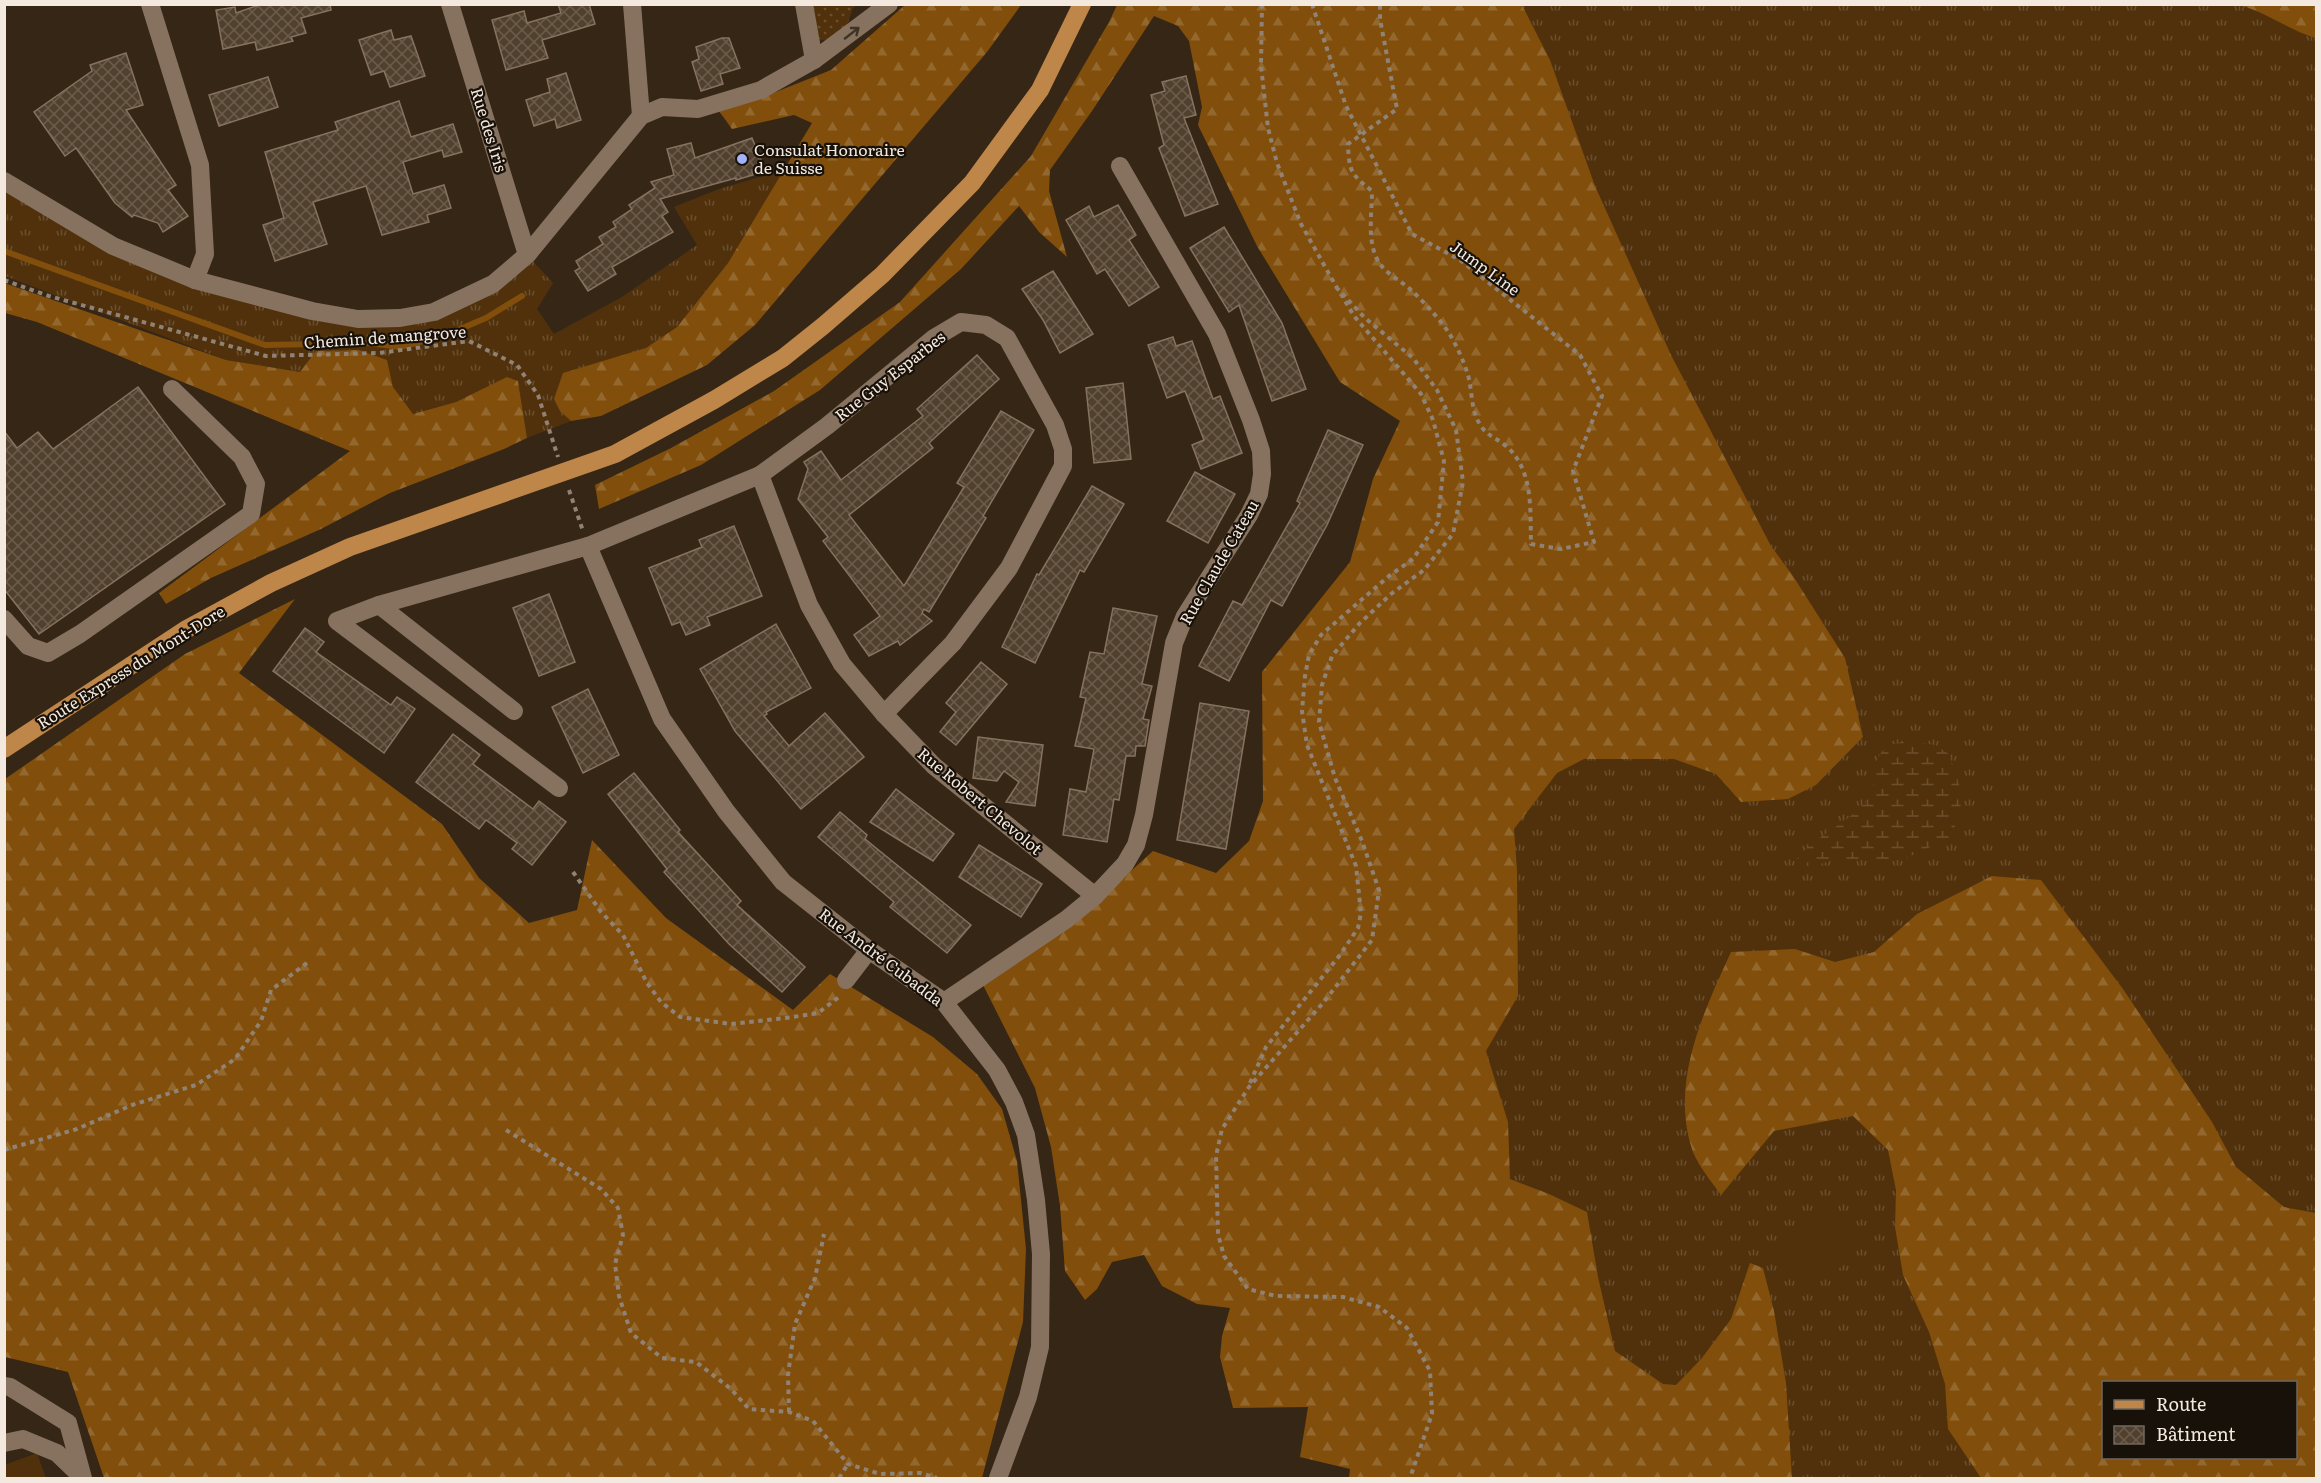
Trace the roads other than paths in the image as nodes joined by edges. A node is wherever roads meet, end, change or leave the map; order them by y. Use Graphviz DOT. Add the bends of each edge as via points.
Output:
graph roads {
  1 [pos="150,4"];
  2 [pos="450,4"];
  3 [pos="632,4"];
  4 [pos="804,4"];
  5 [pos="889,4"];
  6 [pos="1082,4"];
  7 [pos="814,60"];
  8 [pos="641,116"];
  9 [pos="1120,166"];
  10 [pos="4,181"];
  11 [pos="527,255"];
  12 [pos="195,280"];
  13 [pos="172,389"];
  14 [pos="760,475"];
  15 [pos="588,546"];
  16 [pos="379,605"];
  17 [pos="4,619"];
  18 [pos="514,711"];
  19 [pos="884,714"];
  20 [pos="4,749"];
  21 [pos="559,788"];
  22 [pos="1095,897"];
  23 [pos="869,950"];
  24 [pos="846,980"];
  25 [pos="944,1002"];
  26 [pos="4,1386"];
  27 [pos="4,1443"];
  28 [pos="82,1478"];
  29 [pos="998,1479"];
  1 -- 12 [label="street" via="200,165 205,254"];
  2 -- 11 [label="street, Rue des Iris"];
  3 -- 8 [label="street"];
  4 -- 7 [label="street"];
  7 -- 5 [label="street, one-way"];
  6 -- 20 [label="main road, Route Express du Mont-Dore" via="1040,90 978,173 882,275 783,358 615,454 350,547 272,583 184,630"];
  7 -- 8 [label="street" via="761,90 698,109 662,107"];
  8 -- 11 [label="street"];
  9 -- 22 [label="street, Rue Claude Cateau" via="1217,334 1261,451 1262,474 1259,494 1249,515 1185,616 1174,643 1136,845 1125,864"];
  10 -- 12 [label="street" via="113,246"];
  11 -- 12 [label="street" via="493,284 465,299 434,312 400,318 358,319 312,311"];
  13 -- 17 [label="street" via="242,457 256,484 251,514 48,653 28,646"];
  14 -- 15 [label="street, Rue Guy Esparbes"];
  14 -- 19 [label="street, Rue Robert Chevolot" via="809,605 842,664"];
  14 -- 19 [label="street, Rue Guy Esparbes" via="934,338 961,322 986,325 1007,338 1055,425 1063,449 1063,466 1009,568 953,643"];
  15 -- 16 [label="street, Rue Guy Esparbes"];
  15 -- 23 [label="street, Rue André Cubadda" via="662,719 726,811 783,882"];
  16 -- 18 [label="street"];
  16 -- 21 [label="street, Rue Guy Esparbes" via="336,621"];
  19 -- 22 [label="street, Rue Robert Chevolot" via="934,766"];
  22 -- 25 [label="street, Rue Claude Cateau"];
  23 -- 24 [label="street"];
  23 -- 25 [label="street, Rue André Cubadda"];
  25 -- 29 [label="street, Rue André Cubadda" via="998,1070 1014,1102 1026,1135 1036,1200 1041,1254 1040,1347 1028,1397"];
  26 -- 28 [label="street" via="68,1423"];
  27 -- 28 [label="street" via="23,1439 57,1452"];
}
